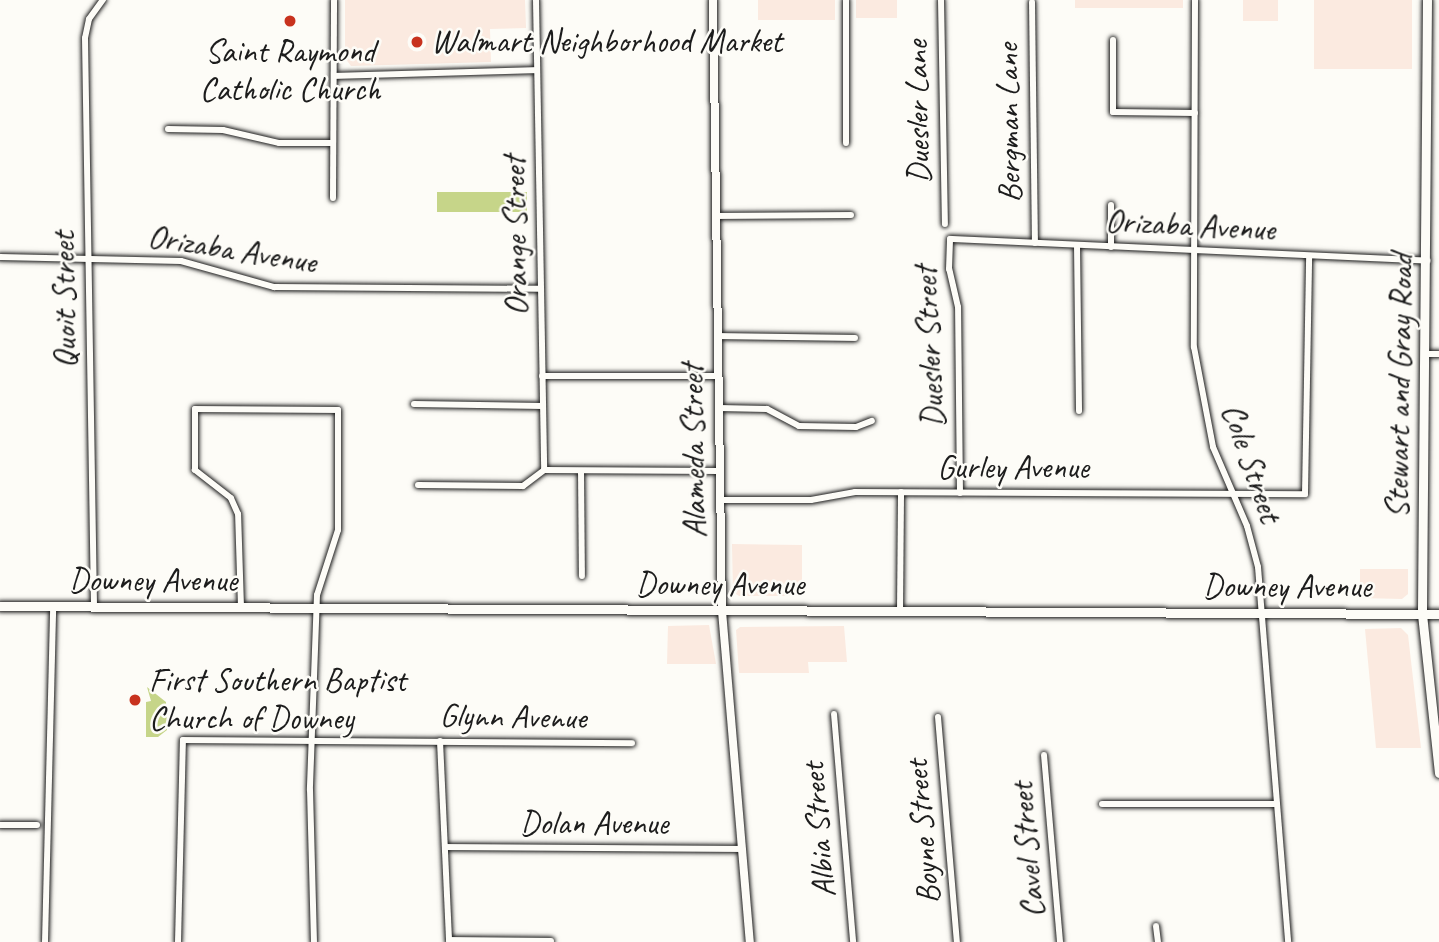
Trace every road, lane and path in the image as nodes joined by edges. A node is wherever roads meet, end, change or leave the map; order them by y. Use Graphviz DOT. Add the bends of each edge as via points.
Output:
graph roads {
  1 [pos="334,0"];
  2 [pos="536,0"];
  3 [pos="713,0"];
  4 [pos="846,0"];
  5 [pos="941,0"];
  6 [pos="1195,0"];
  7 [pos="1427,0"];
  8 [pos="98,1"];
  9 [pos="1032,2"];
  10 [pos="1113,40"];
  11 [pos="537,70"];
  12 [pos="335,76"];
  13 [pos="1195,113"];
  14 [pos="168,129"];
  15 [pos="846,142"];
  16 [pos="333,143"];
  17 [pos="333,198"];
  18 [pos="1111,205"];
  19 [pos="851,215"];
  20 [pos="716,216"];
  21 [pos="945,223"];
  22 [pos="950,239"];
  23 [pos="1035,243"];
  24 [pos="1077,245"];
  25 [pos="1111,247"];
  26 [pos="1197,250"];
  27 [pos="1309,256"];
  28 [pos="0,257"];
  29 [pos="89,258"];
  30 [pos="1429,261"];
  31 [pos="541,289"];
  32 [pos="718,336"];
  33 [pos="855,338"];
  34 [pos="1427,354"];
  35 [pos="1439,354"];
  36 [pos="542,376"];
  37 [pos="719,376"];
  38 [pos="414,404"];
  39 [pos="543,405"];
  40 [pos="719,408"];
  41 [pos="1079,411"];
  42 [pos="872,421"];
  43 [pos="544,470"];
  44 [pos="581,471"];
  45 [pos="720,471"];
  46 [pos="418,485"];
  47 [pos="901,492"];
  48 [pos="960,493"];
  49 [pos="1232,494"];
  50 [pos="721,500"];
  51 [pos="582,576"];
  52 [pos="94,605"];
  53 [pos="0,606"];
  54 [pos="53,606"];
  55 [pos="241,607"];
  56 [pos="316,608"];
  57 [pos="722,611"];
  58 [pos="900,611"];
  59 [pos="1259,614"];
  60 [pos="1422,614"];
  61 [pos="1439,614"];
  62 [pos="834,714"];
  63 [pos="938,718"];
  64 [pos="314,741"];
  65 [pos="440,741"];
  66 [pos="632,743"];
  67 [pos="1044,755"];
  68 [pos="1439,773"];
  69 [pos="1102,804"];
  70 [pos="1276,804"];
  71 [pos="0,825"];
  72 [pos="37,825"];
  73 [pos="444,847"];
  74 [pos="742,849"];
  75 [pos="1156,926"];
  76 [pos="449,941"];
  77 [pos="551,941"];
  78 [pos="45,942"];
  79 [pos="178,942"];
  80 [pos="314,942"];
  81 [pos="750,942"];
  82 [pos="853,942"];
  83 [pos="957,942"];
  84 [pos="1060,942"];
  85 [pos="1158,942"];
  86 [pos="1288,942"];
  1 -- 12 [label="street"];
  2 -- 11 [label="street, Orange Street"];
  3 -- 20 [label="street, Alameda Street"];
  4 -- 15 [label="street"];
  5 -- 21 [label="street, Duesler Lane"];
  6 -- 13 [label="street, Cole Street"];
  7 -- 30 [label="main road, Stewart and Gray Road"];
  8 -- 29 [label="street, Quoit Street" via="85,38"];
  9 -- 23 [label="street, Bergman Lane"];
  10 -- 13 [label="street" via="1113,112"];
  11 -- 12 [label="street"];
  11 -- 31 [label="street, Orange Street"];
  12 -- 16 [label="street"];
  13 -- 26 [label="street, Cole Street"];
  14 -- 16 [label="street" via="223,130 281,143"];
  16 -- 17 [label="street"];
  18 -- 25 [label="street"];
  19 -- 20 [label="street"];
  20 -- 32 [label="street, Alameda Street"];
  22 -- 23 [label="street, Orizaba Avenue"];
  22 -- 48 [label="street, Duesler Street" via="949,268 958,306"];
  23 -- 24 [label="street, Orizaba Avenue"];
  24 -- 25 [label="street, Orizaba Avenue"];
  24 -- 41 [label="street"];
  25 -- 26 [label="street, Orizaba Avenue"];
  26 -- 27 [label="street, Orizaba Avenue"];
  26 -- 49 [label="street, Cole Street" via="1198,377 1213,447"];
  27 -- 30 [label="street, Orizaba Avenue"];
  27 -- 49 [label="street, Gurley Avenue" via="1305,494"];
  28 -- 29 [label="street, Orizaba Avenue"];
  29 -- 31 [label="street, Orizaba Avenue" via="181,261 274,287"];
  29 -- 52 [label="street, Quoit Street"];
  30 -- 34 [label="main road, Stewart and Gray Road"];
  31 -- 36 [label="street, Orange Street"];
  32 -- 33 [label="street"];
  32 -- 37 [label="street, Alameda Street"];
  34 -- 35 [label="street"];
  34 -- 60 [label="main road, Stewart and Gray Road"];
  36 -- 37 [label="street"];
  36 -- 39 [label="street, Orange Street"];
  37 -- 40 [label="street, Alameda Street"];
  38 -- 39 [label="street"];
  39 -- 43 [label="street, Orange Street"];
  40 -- 42 [label="street" via="765,408 799,426 856,427"];
  40 -- 45 [label="street, Alameda Street"];
  43 -- 44 [label="street"];
  43 -- 46 [label="street" via="523,486"];
  44 -- 45 [label="street"];
  44 -- 51 [label="street"];
  45 -- 50 [label="street, Alameda Street"];
  47 -- 48 [label="street, Gurley Avenue"];
  47 -- 50 [label="street, Gurley Avenue" via="850,492 808,500"];
  47 -- 58 [label="street"];
  48 -- 49 [label="street, Gurley Avenue"];
  49 -- 59 [label="street, Cole Street" via="1254,546"];
  50 -- 57 [label="street, Alameda Street"];
  52 -- 54 [label="main road, Downey Avenue"];
  52 -- 55 [label="main road, Downey Avenue"];
  53 -- 54 [label="main road, Downey Avenue"];
  54 -- 78 [label="street"];
  55 -- 56 [label="main road, Downey Avenue"];
  55 -- 56 [label="street" via="238,514 231,498 195,470 195,409 338,410 338,530"];
  56 -- 57 [label="main road, Downey Avenue"];
  56 -- 64 [label="street"];
  57 -- 58 [label="main road, Downey Avenue"];
  57 -- 74 [label="street, Alameda Street"];
  58 -- 59 [label="main road, Downey Avenue"];
  59 -- 60 [label="main road, Downey Avenue"];
  59 -- 70 [label="street, Cole Street"];
  60 -- 61 [label="main road, Downey Avenue"];
  60 -- 68 [label="main road, Stewart and Gray Road"];
  62 -- 82 [label="street, Albia Street"];
  63 -- 83 [label="street, Boyne Street"];
  64 -- 65 [label="street, Glynn Avenue"];
  64 -- 79 [label="street, Glynn Avenue" via="183,740"];
  64 -- 80 [label="street" via="310,790"];
  65 -- 66 [label="street, Glynn Avenue"];
  65 -- 73 [label="street"];
  67 -- 84 [label="street, Cavel Street"];
  69 -- 70 [label="street"];
  70 -- 86 [label="street, Cole Street"];
  71 -- 72 [label="street"];
  73 -- 74 [label="street, Dolan Avenue"];
  73 -- 76 [label="street"];
  74 -- 81 [label="street, Alameda Street"];
  75 -- 85 [label="street"];
  76 -- 77 [label="street"];
}
